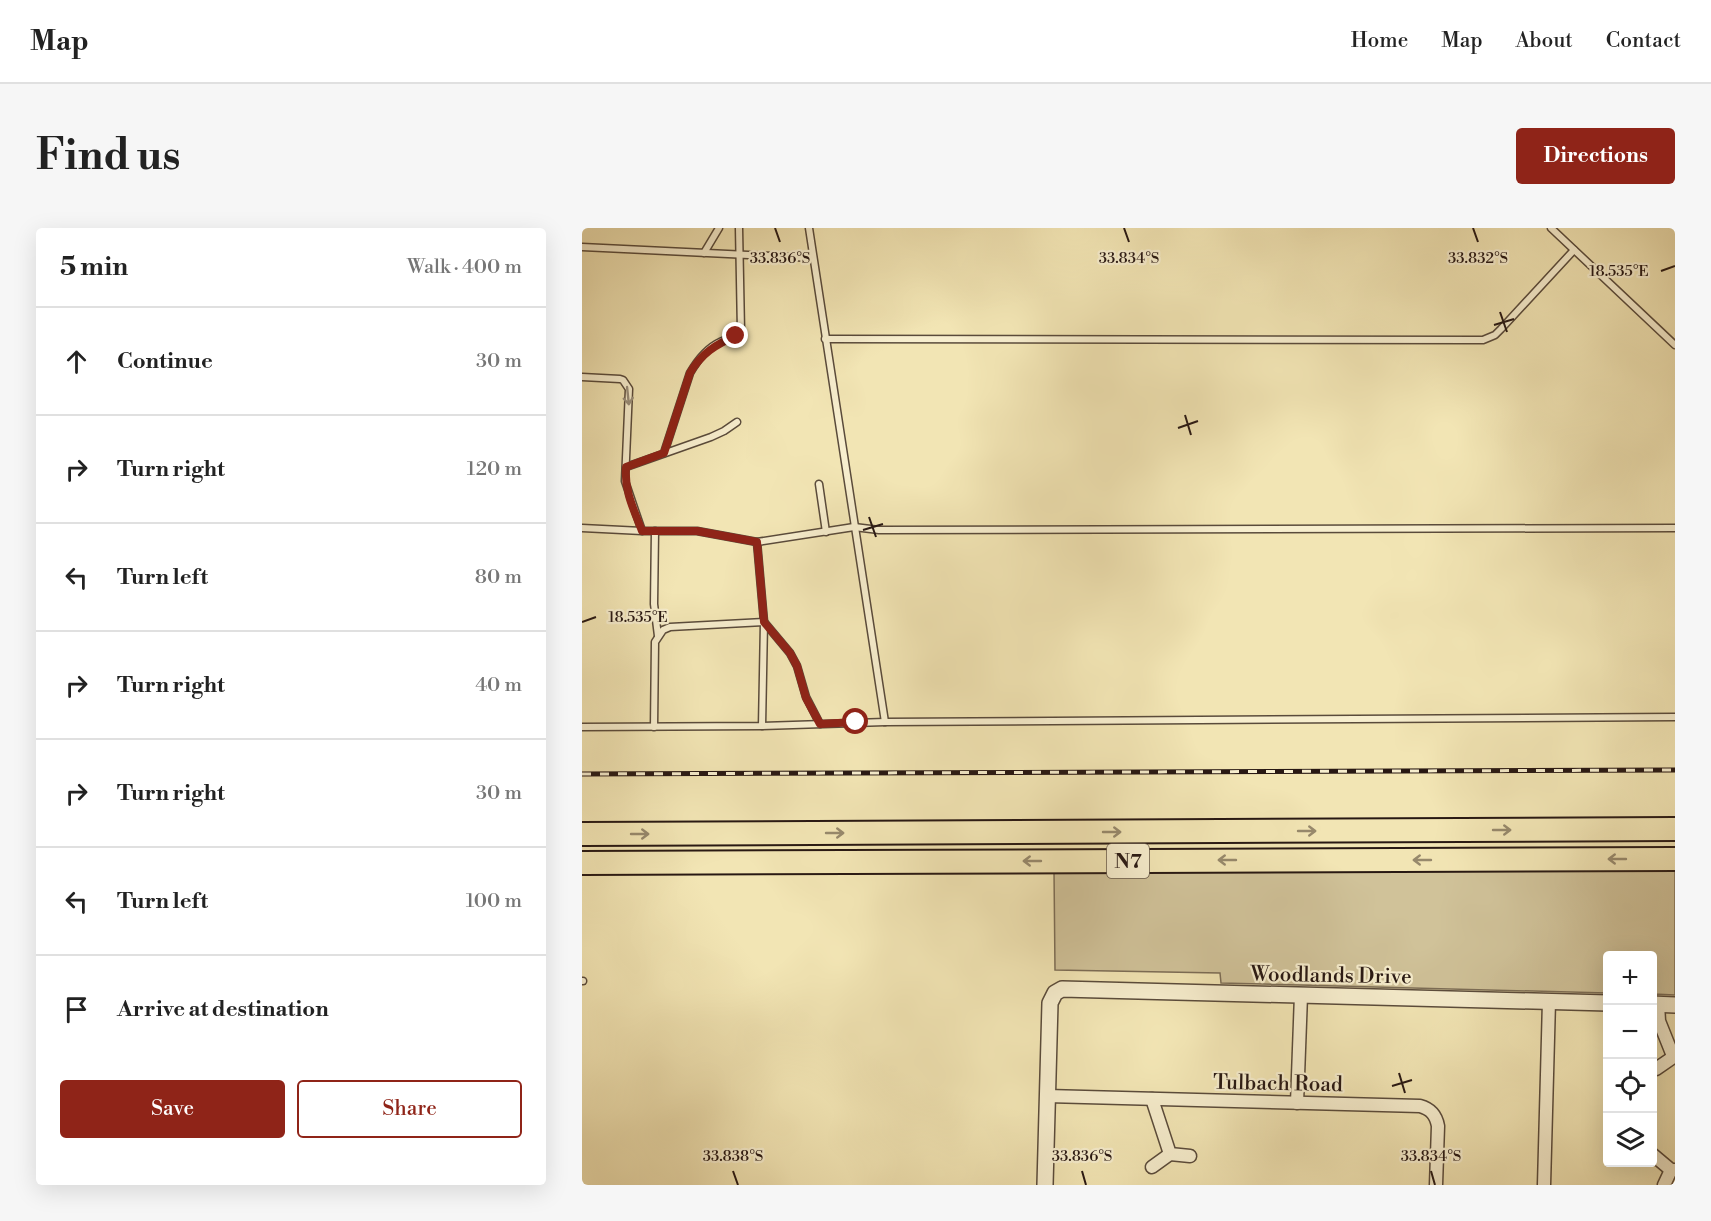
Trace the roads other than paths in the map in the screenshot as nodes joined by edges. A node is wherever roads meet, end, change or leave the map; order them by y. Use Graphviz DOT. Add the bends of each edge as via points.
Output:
graph roads {
  1 [pos="719,228"];
  2 [pos="739,228"];
  3 [pos="808,228"];
  4 [pos="1551,228"];
  5 [pos="582,247"];
  6 [pos="1574,250"];
  7 [pos="704,253"];
  8 [pos="740,255"];
  9 [pos="813,258"];
  10 [pos="825,339"];
  11 [pos="1675,345"];
  12 [pos="582,377"];
  13 [pos="736,422"];
  14 [pos="664,453"];
  15 [pos="626,467"];
  16 [pos="819,484"];
  17 [pos="854,527"];
  18 [pos="582,528"];
  19 [pos="1675,528"];
  20 [pos="642,531"];
  21 [pos="655,531"];
  22 [pos="826,532"];
  23 [pos="757,542"];
  24 [pos="764,622"];
  25 [pos="658,636"];
  26 [pos="1675,717"];
  27 [pos="885,722"];
  28 [pos="820,724"];
  29 [pos="762,726"];
  30 [pos="582,727"];
  31 [pos="654,727"];
  32 [pos="1675,829"];
  33 [pos="582,834"];
  34 [pos="1675,859"];
  35 [pos="582,863"];
  36 [pos="1301,995"];
  37 [pos="1549,1001"];
  38 [pos="1603,1003"];
  39 [pos="1657,1004"];
  40 [pos="1655,1005"];
  41 [pos="1675,1005"];
  42 [pos="1674,1056"];
  43 [pos="1657,1068"];
  44 [pos="1047,1096"];
  45 [pos="1152,1099"];
  46 [pos="1297,1103"];
  47 [pos="1170,1154"];
  48 [pos="1190,1156"];
  49 [pos="1657,1157"];
  50 [pos="1152,1167"];
  51 [pos="1673,1170"];
  52 [pos="1045,1185"];
  53 [pos="1436,1185"];
  54 [pos="1544,1185"];
  55 [pos="1664,1185"];
  1 -- 7 [label="lane"];
  2 -- 8 [label="lane"];
  3 -- 9 [label="lane"];
  4 -- 6 [label="lane"];
  5 -- 7 [label="lane"];
  6 -- 10 [label="lane" via="1502,329 1483,340"];
  6 -- 11 [label="lane"];
  7 -- 8 [label="lane"];
  8 -- 9 [label="lane"];
  8 -- 14 [label="lane" via="741,331 713,346 696,363"];
  9 -- 10 [label="lane"];
  10 -- 17 [label="lane"];
  12 -- 15 [label="lane, one-way" via="620,379 627,384 630,398"];
  13 -- 14 [label="lane" via="711,437"];
  14 -- 15 [label="lane"];
  15 -- 20 [label="lane" via="625,486"];
  16 -- 22 [label="lane"];
  17 -- 19 [label="lane"];
  17 -- 22 [label="lane"];
  17 -- 27 [label="lane"];
  18 -- 20 [label="lane"];
  20 -- 21 [label="lane"];
  21 -- 23 [label="lane" via="697,531"];
  21 -- 25 [label="lane" via="654,604"];
  22 -- 23 [label="lane"];
  23 -- 24 [label="lane"];
  24 -- 25 [label="lane" via="670,627"];
  24 -- 28 [label="lane" via="793,659"];
  24 -- 29 [label="lane"];
  25 -- 31 [label="lane"];
  26 -- 27 [label="lane"];
  27 -- 28 [label="lane"];
  28 -- 29 [label="lane"];
  29 -- 31 [label="lane"];
  30 -- 31 [label="lane"];
  33 -- 32 [label="highway, N7, one-way"];
  34 -- 35 [label="highway, N7, one-way"];
  36 -- 37 [label="street, Woodlands Drive"];
  36 -- 44 [label="street, Woodlands Drive" via="1062,989 1050,1003"];
  36 -- 46 [label="street"];
  37 -- 38 [label="street, Woodlands Drive"];
  37 -- 54 [label="street"];
  39 -- 41 [label="street"];
  40 -- 42 [label="street"];
  42 -- 43 [label="street"];
  44 -- 45 [label="street, Tulbach Road"];
  44 -- 52 [label="street"];
  45 -- 46 [label="street, Tulbach Road"];
  45 -- 47 [label="street"];
  46 -- 53 [label="street, Tulbach Road" via="1420,1106 1430,1110 1438,1126"];
  47 -- 48 [label="street"];
  47 -- 50 [label="street"];
  49 -- 51 [label="street"];
  51 -- 55 [label="street"];
}
